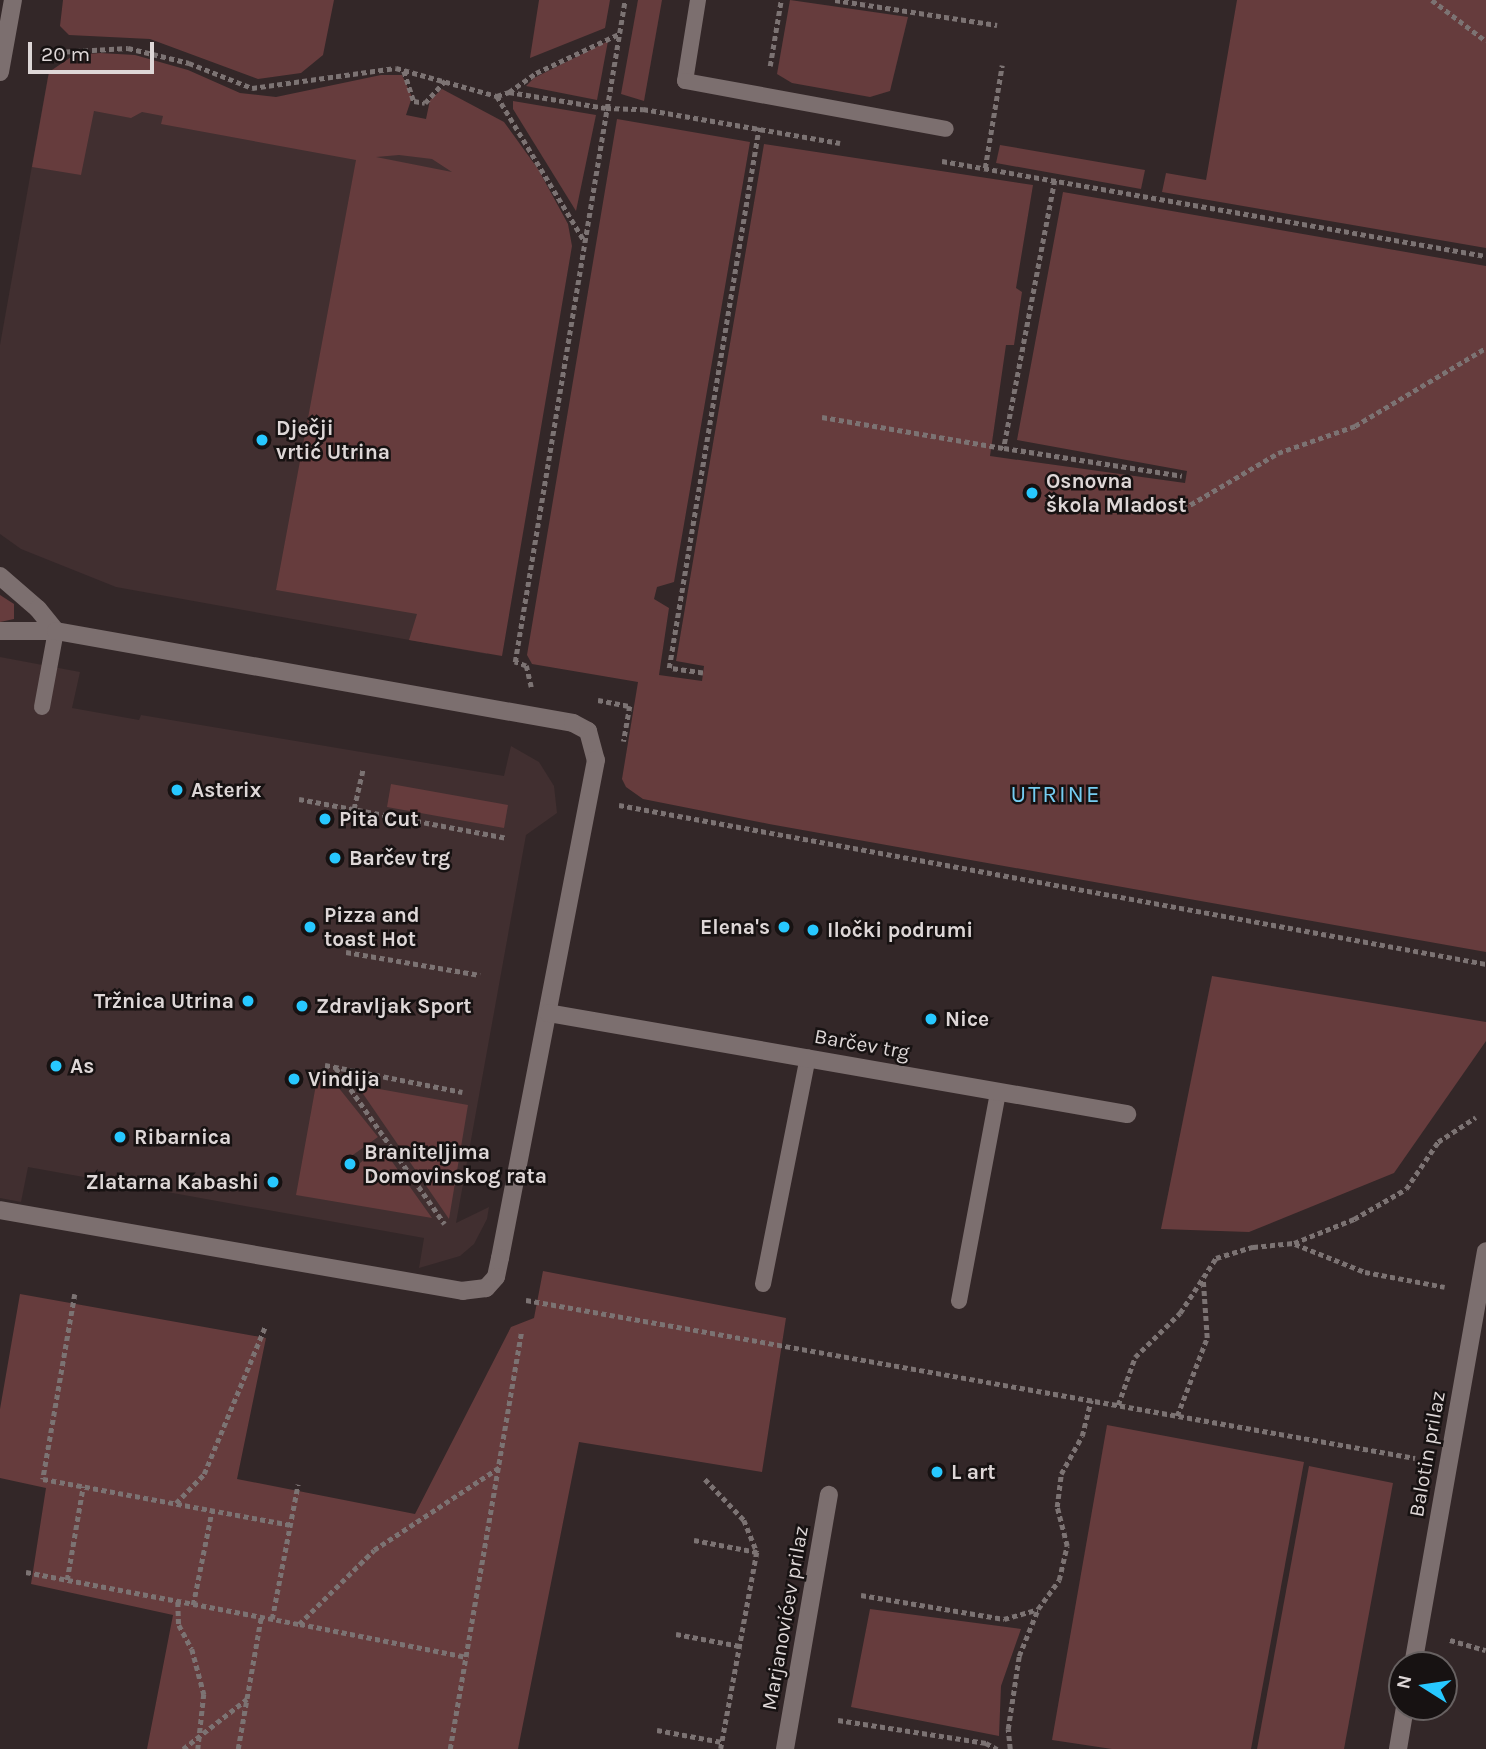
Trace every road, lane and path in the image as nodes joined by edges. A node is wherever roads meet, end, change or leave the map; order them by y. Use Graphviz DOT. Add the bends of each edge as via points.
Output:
graph roads {
  1 [pos="13,0"];
  2 [pos="625,0"];
  3 [pos="698,0"];
  4 [pos="781,0"];
  5 [pos="835,0"];
  6 [pos="1432,0"];
  7 [pos="997,25"];
  8 [pos="619,34"];
  9 [pos="1486,41"];
  10 [pos="41,53"];
  11 [pos="1002,65"];
  12 [pos="404,71"];
  13 [pos="769,71"];
  14 [pos="0,72"];
  15 [pos="445,81"];
  16 [pos="509,92"];
  17 [pos="496,96"];
  18 [pos="606,108"];
  19 [pos="759,126"];
  20 [pos="946,129"];
  21 [pos="850,145"];
  22 [pos="931,159"];
  23 [pos="985,168"];
  24 [pos="1055,180"];
  25 [pos="585,240"];
  26 [pos="1486,256"];
  27 [pos="1486,348"];
  28 [pos="822,417"];
  29 [pos="1004,448"];
  30 [pos="1182,476"];
  31 [pos="1183,509"];
  32 [pos="0,576"];
  33 [pos="0,631"];
  34 [pos="56,631"];
  35 [pos="515,662"];
  36 [pos="703,673"];
  37 [pos="41,707"];
  38 [pos="363,769"];
  39 [pos="299,799"];
  40 [pos="613,804"];
  41 [pos="354,809"];
  42 [pos="352,817"];
  43 [pos="507,838"];
  44 [pos="346,952"];
  45 [pos="1486,964"];
  46 [pos="480,975"];
  47 [pos="548,1013"];
  48 [pos="808,1057"];
  49 [pos="325,1065"];
  50 [pos="336,1068"];
  51 [pos="462,1092"];
  52 [pos="998,1092"];
  53 [pos="1127,1114"];
  54 [pos="1476,1117"];
  55 [pos="0,1210"];
  56 [pos="445,1224"];
  57 [pos="1294,1243"];
  58 [pos="1486,1251"];
  59 [pos="1203,1278"];
  60 [pos="762,1284"];
  61 [pos="1445,1287"];
  62 [pos="75,1294"];
  63 [pos="526,1300"];
  64 [pos="959,1301"];
  65 [pos="265,1327"];
  66 [pos="521,1332"];
  67 [pos="1091,1400"];
  68 [pos="1118,1405"];
  69 [pos="1177,1416"];
  70 [pos="1415,1458"];
  71 [pos="500,1467"];
  72 [pos="705,1479"];
  73 [pos="298,1484"];
  74 [pos="83,1486"];
  75 [pos="829,1495"];
  76 [pos="175,1503"];
  77 [pos="212,1510"];
  78 [pos="290,1525"];
  79 [pos="694,1540"];
  80 [pos="757,1552"];
  81 [pos="26,1572"];
  82 [pos="66,1580"];
  83 [pos="861,1595"];
  84 [pos="178,1602"];
  85 [pos="193,1605"];
  86 [pos="1038,1609"];
  87 [pos="261,1617"];
  88 [pos="272,1619"];
  89 [pos="299,1624"];
  90 [pos="676,1634"];
  91 [pos="740,1646"];
  92 [pos="1415,1651"];
  93 [pos="467,1657"];
  94 [pos="248,1699"];
  95 [pos="838,1720"];
  96 [pos="1403,1721"];
  97 [pos="657,1730"];
  98 [pos="198,1739"];
  99 [pos="722,1742"];
  100 [pos="183,1749"];
  101 [pos="198,1749"];
  102 [pos="238,1749"];
  103 [pos="450,1749"];
  104 [pos="721,1749"];
  105 [pos="785,1749"];
  106 [pos="997,1749"];
  107 [pos="1010,1749"];
  108 [pos="1398,1749"];
  1 -- 14 [label="street"];
  2 -- 8 [label="path"];
  3 -- 20 [label="lane" via="685,80"];
  4 -- 13 [label="path"];
  5 -- 7 [label="path"];
  6 -- 9 [label="path"];
  8 -- 16 [label="path" via="536,73"];
  8 -- 18 [label="path"];
  10 -- 12 [label="path" via="128,48 189,63 252,88"];
  11 -- 23 [label="path"];
  12 -- 15 [label="path"];
  12 -- 15 [label="path" via="414,101 425,103"];
  15 -- 17 [label="path"];
  16 -- 17 [label="path"];
  16 -- 18 [label="path"];
  17 -- 25 [label="path"];
  18 -- 19 [label="path"];
  18 -- 25 [label="path"];
  19 -- 21 [label="path"];
  19 -- 36 [label="path" via="668,668"];
  22 -- 23 [label="path"];
  23 -- 24 [label="path"];
  24 -- 26 [label="path"];
  24 -- 29 [label="path"];
  25 -- 35 [label="path"];
  27 -- 31 [label="path" via="1355,426 1278,453"];
  28 -- 29 [label="path"];
  29 -- 30 [label="path"];
  32 -- 34 [label="street"];
  33 -- 34 [label="street"];
  34 -- 37 [label="lane"];
  34 -- 47 [label="street" via="573,723 588,731 596,760"];
  38 -- 41 [label="path"];
  39 -- 41 [label="path"];
  40 -- 45 [label="path"];
  41 -- 42 [label="path"];
  41 -- 43 [label="path"];
  44 -- 46 [label="path"];
  47 -- 48 [label="street, Barčev trg"];
  47 -- 55 [label="street" via="496,1277 486,1288 463,1291"];
  48 -- 52 [label="street, Barčev trg"];
  48 -- 60 [label="lane"];
  49 -- 50 [label="path"];
  50 -- 51 [label="path"];
  50 -- 56 [label="path"];
  52 -- 53 [label="street, Barčev trg"];
  52 -- 64 [label="lane"];
  54 -- 57 [label="path" via="1438,1142 1406,1189 1354,1219"];
  57 -- 59 [label="path" via="1253,1247 1216,1258"];
  57 -- 61 [label="path" via="1364,1272"];
  58 -- 92 [label="street, Balotin prilaz"];
  59 -- 68 [label="path" via="1180,1312 1135,1357"];
  59 -- 69 [label="path" via="1207,1338"];
  62 -- 74 [label="path" via="43,1479"];
  63 -- 67 [label="path"];
  65 -- 76 [label="path" via="204,1474"];
  66 -- 71 [label="path"];
  67 -- 68 [label="path"];
  67 -- 86 [label="path" via="1082,1436 1061,1474 1057,1507 1067,1546 1059,1580"];
  68 -- 69 [label="path"];
  69 -- 70 [label="path"];
  71 -- 89 [label="path" via="374,1550"];
  71 -- 93 [label="path"];
  72 -- 80 [label="path" via="744,1520"];
  73 -- 78 [label="path"];
  74 -- 76 [label="path"];
  74 -- 82 [label="path"];
  75 -- 105 [label="street, Marjanovićev prilaz"];
  76 -- 77 [label="path"];
  77 -- 78 [label="path"];
  77 -- 85 [label="path"];
  78 -- 88 [label="path"];
  79 -- 80 [label="path"];
  80 -- 91 [label="path"];
  81 -- 82 [label="path"];
  82 -- 84 [label="path"];
  83 -- 86 [label="path" via="1004,1619"];
  84 -- 85 [label="path"];
  84 -- 98 [label="path" via="179,1625 192,1649 204,1694"];
  85 -- 87 [label="path"];
  86 -- 107 [label="path" via="1019,1656 1008,1729"];
  87 -- 88 [label="path"];
  87 -- 94 [label="path"];
  88 -- 89 [label="path"];
  89 -- 93 [label="path"];
  90 -- 91 [label="path"];
  91 -- 99 [label="path"];
  93 -- 103 [label="path"];
  94 -- 98 [label="path"];
  94 -- 102 [label="path"];
  95 -- 106 [label="path" via="986,1743"];
  96 -- 108 [label="street"];
  97 -- 99 [label="path"];
  98 -- 100 [label="path"];
  98 -- 101 [label="path"];
  99 -- 104 [label="path"];
}
